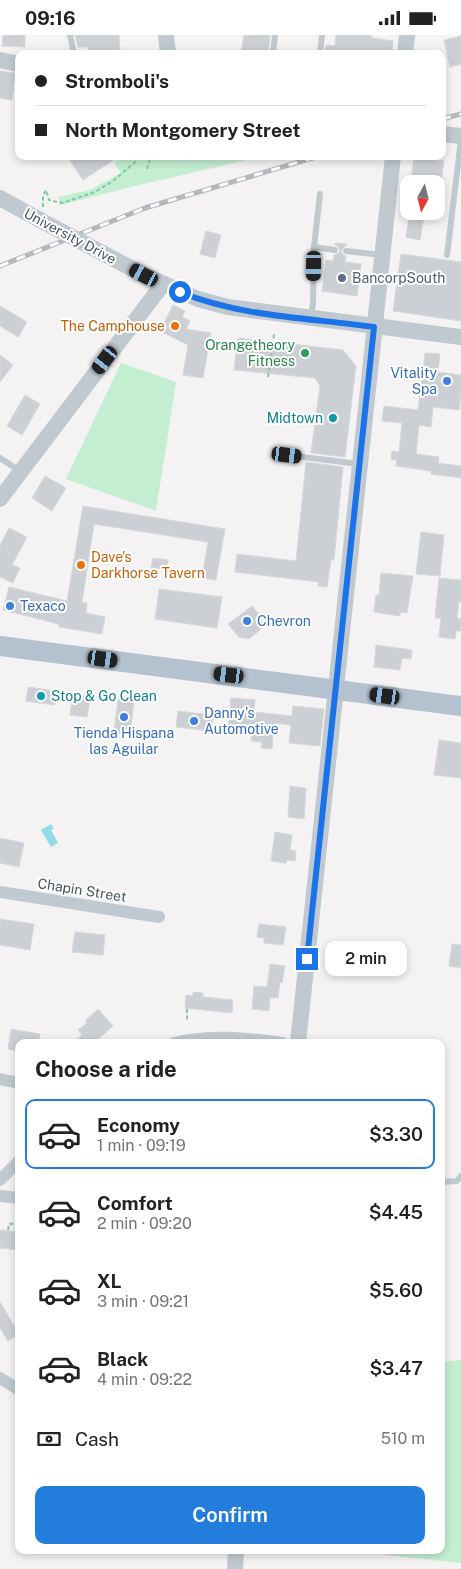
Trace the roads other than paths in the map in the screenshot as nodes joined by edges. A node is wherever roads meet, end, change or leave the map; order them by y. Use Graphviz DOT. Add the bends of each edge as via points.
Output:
graph roads {
  1 [pos="70,35"];
  2 [pos="166,35"];
  3 [pos="275,35"];
  4 [pos="322,35"];
  5 [pos="407,35"];
  6 [pos="73,50"];
  7 [pos="168,50"];
  8 [pos="273,50"];
  9 [pos="320,50"];
  10 [pos="405,50"];
  11 [pos="0,60"];
  12 [pos="15,63"];
  13 [pos="446,134"];
  14 [pos="461,136"];
  15 [pos="461,140"];
  16 [pos="393,160"];
  17 [pos="320,194"];
  18 [pos="0,198"];
  19 [pos="314,247"];
  20 [pos="335,249"];
  21 [pos="346,251"];
  22 [pos="382,255"];
  23 [pos="447,255"];
  24 [pos="163,284"];
  25 [pos="311,319"];
  26 [pos="374,327"];
  27 [pos="461,337"];
  28 [pos="287,455"];
  29 [pos="0,458"];
  30 [pos="360,464"];
  31 [pos="21,472"];
  32 [pos="0,499"];
  33 [pos="0,646"];
  34 [pos="337,689"];
  35 [pos="461,706"];
  36 [pos="0,892"];
  37 [pos="159,917"];
  38 [pos="191,1039"];
  39 [pos="249,1039"];
  40 [pos="298,1039"];
  41 [pos="0,1079"];
  42 [pos="15,1082"];
  43 [pos="15,1165"];
  44 [pos="461,1177"];
  45 [pos="0,1180"];
  46 [pos="445,1182"];
  47 [pos="0,1196"];
  48 [pos="15,1198"];
  49 [pos="0,1378"];
  50 [pos="15,1387"];
  51 [pos="236,1554"];
  52 [pos="235,1569"];
  1 -- 6 [label="lane"];
  2 -- 7 [label="street"];
  3 -- 8 [label="lane"];
  4 -- 9 [label="lane"];
  5 -- 10 [label="street"];
  11 -- 12 [label="street"];
  13 -- 14 [label="street"];
  15 -- 23 [label="lane"];
  16 -- 22 [label="street"];
  17 -- 19 [label="lane"];
  18 -- 24 [label="street, University Drive, bridge" via="42,215"];
  19 -- 20 [label="lane"];
  19 -- 25 [label="lane"];
  21 -- 22 [label="lane"];
  22 -- 26 [label="street"];
  24 -- 25 [label="street, University Drive" via="228,307"];
  24 -- 31 [label="street"];
  25 -- 26 [label="street, University Drive"];
  26 -- 27 [label="street, University Drive"];
  26 -- 30 [label="street"];
  28 -- 30 [label="lane"];
  29 -- 31 [label="lane"];
  30 -- 34 [label="street"];
  31 -- 32 [label="street"];
  33 -- 34 [label="main road"];
  34 -- 35 [label="main road"];
  34 -- 40 [label="street"];
  36 -- 37 [label="street, Chapin Street"];
  38 -- 39 [label="street" via="224,1036"];
  41 -- 42 [label="street"];
  43 -- 45 [label="street"];
  44 -- 46 [label="lane" via="457,1181"];
  47 -- 48 [label="street"];
  49 -- 50 [label="street"];
  51 -- 52 [label="street"];
}
